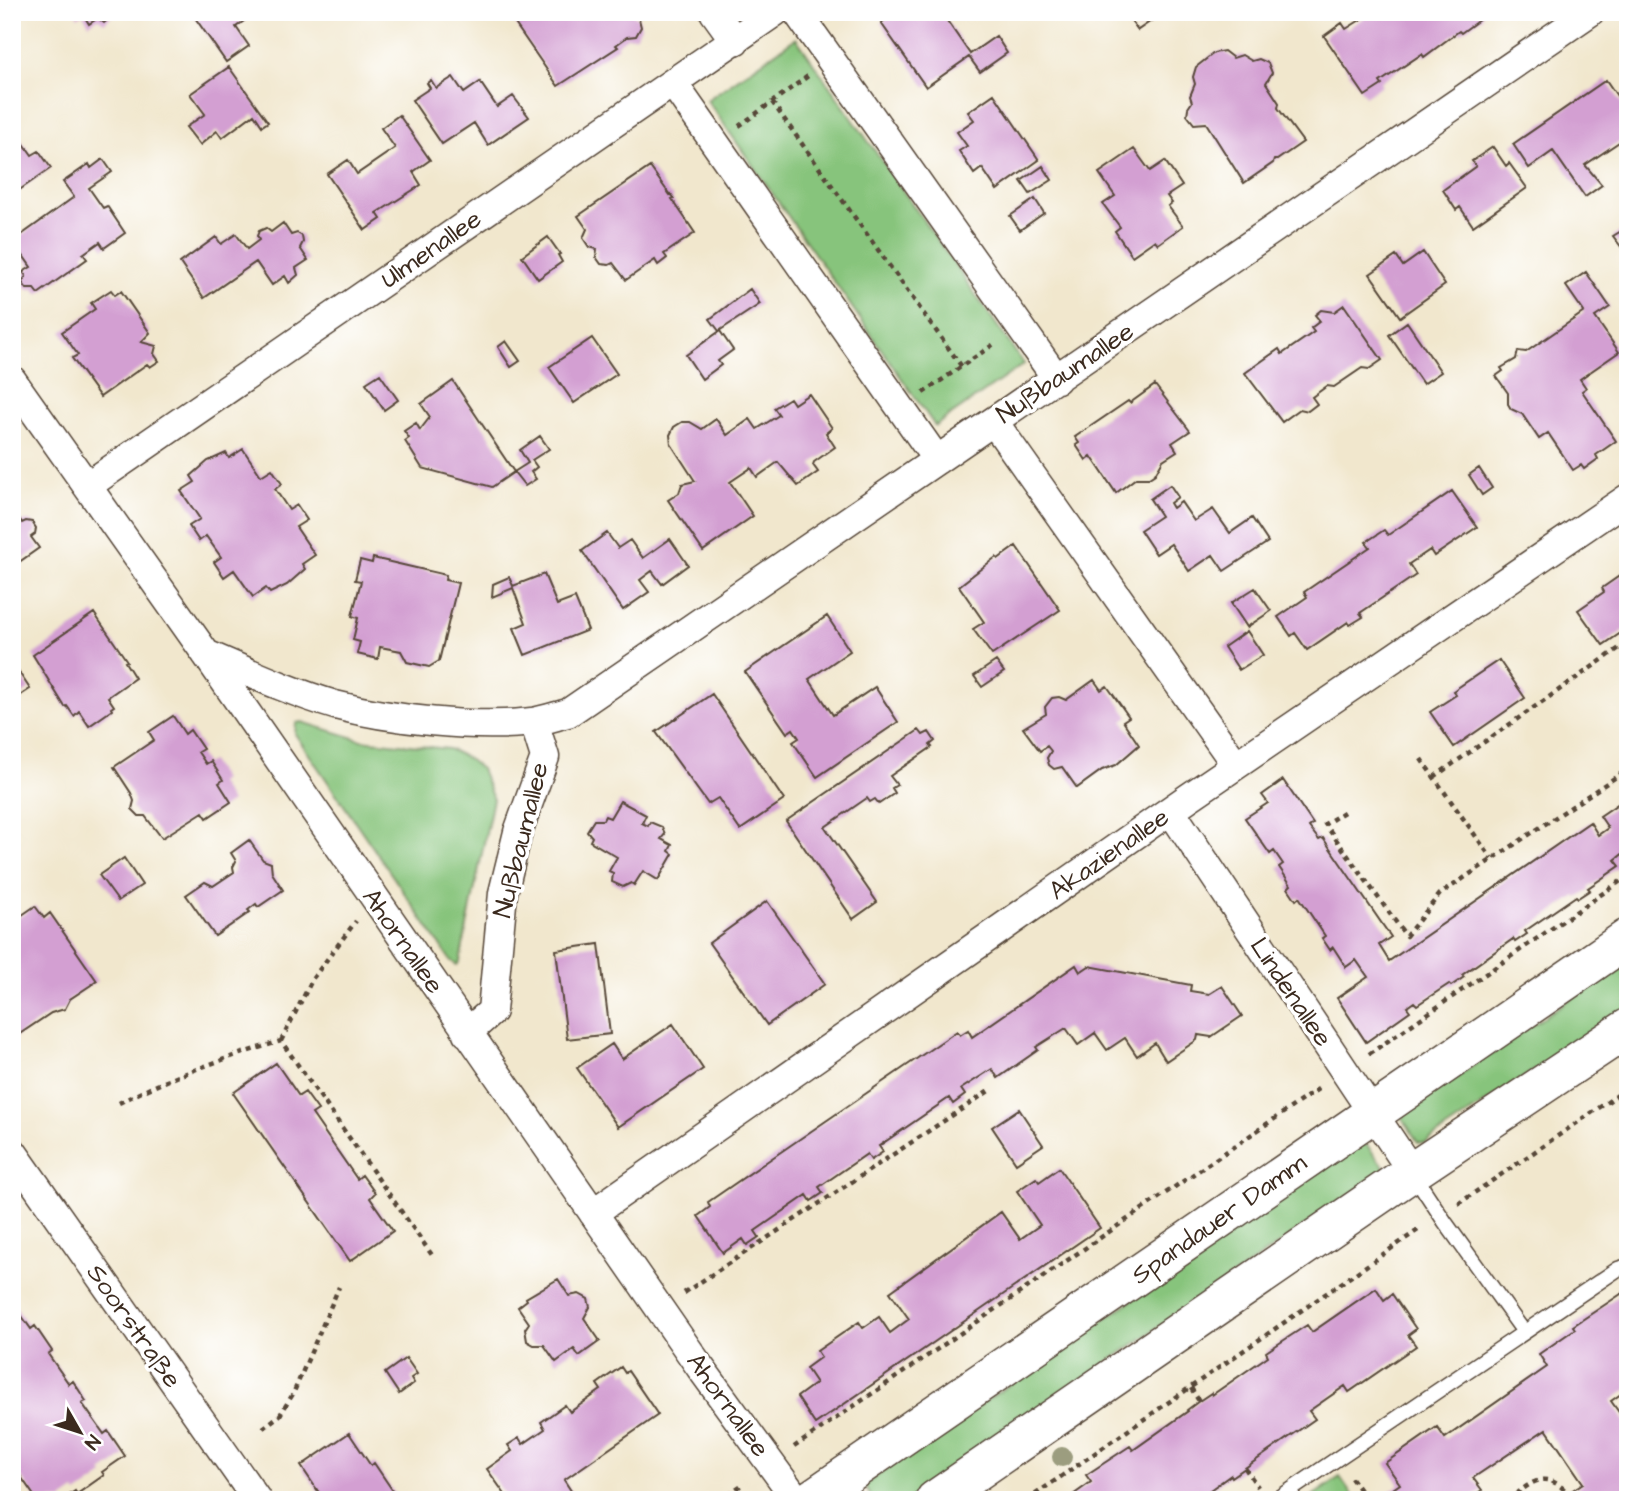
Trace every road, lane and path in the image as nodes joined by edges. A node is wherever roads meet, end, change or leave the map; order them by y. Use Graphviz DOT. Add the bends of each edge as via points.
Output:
graph roads {
  1 [pos="714,12"];
  2 [pos="775,12"];
  3 [pos="797,12"];
  4 [pos="1590,12"];
  5 [pos="734,41"];
  6 [pos="815,71"];
  7 [pos="673,83"];
  8 [pos="772,102"];
  9 [pos="734,129"];
  10 [pos="1001,339"];
  11 [pos="962,367"];
  12 [pos="1057,379"];
  13 [pos="12,380"];
  14 [pos="920,396"];
  15 [pos="994,422"];
  16 [pos="937,460"];
  17 [pos="87,486"];
  18 [pos="1628,498"];
  19 [pos="1628,642"];
  20 [pos="206,654"];
  21 [pos="534,722"];
  22 [pos="1422,759"];
  23 [pos="1236,765"];
  24 [pos="1628,769"];
  25 [pos="1434,776"];
  26 [pos="1171,811"];
  27 [pos="1343,812"];
  28 [pos="1492,859"];
  29 [pos="1628,876"];
  30 [pos="356,921"];
  31 [pos="1628,938"];
  32 [pos="1628,1028"];
  33 [pos="467,1033"];
  34 [pos="281,1041"];
  35 [pos="1364,1058"];
  36 [pos="1326,1084"];
  37 [pos="1628,1088"];
  38 [pos="989,1091"];
  39 [pos="119,1102"];
  40 [pos="1372,1113"];
  41 [pos="12,1151"];
  42 [pos="1412,1172"];
  43 [pos="593,1213"];
  44 [pos="1440,1215"];
  45 [pos="432,1255"];
  46 [pos="1624,1265"];
  47 [pos="339,1287"];
  48 [pos="680,1295"];
  49 [pos="1524,1332"];
  50 [pos="1191,1388"];
  51 [pos="1199,1401"];
  52 [pos="263,1428"];
  53 [pos="790,1449"];
  54 [pos="743,1484"];
  55 [pos="1568,1493"];
  56 [pos="257,1500"];
  57 [pos="720,1500"];
  58 [pos="796,1500"];
  59 [pos="810,1500"];
  60 [pos="935,1500"];
  61 [pos="1027,1500"];
  62 [pos="1276,1500"];
  63 [pos="1508,1500"];
  1 -- 5 [label="street"];
  2 -- 5 [label="street, Ulmenallee"];
  3 -- 12 [label="street"];
  4 -- 12 [label="street, Nußbaumallee"];
  5 -- 7 [label="street, Ulmenallee"];
  6 -- 8 [label="path"];
  7 -- 16 [label="street"];
  7 -- 17 [label="street, Ulmenallee"];
  8 -- 9 [label="path"];
  8 -- 11 [label="path"];
  10 -- 11 [label="path"];
  11 -- 14 [label="path"];
  12 -- 15 [label="street, Nußbaumallee"];
  13 -- 17 [label="street, Ahornallee"];
  15 -- 16 [label="street, Nußbaumallee"];
  15 -- 23 [label="street"];
  16 -- 21 [label="street, Nußbaumallee" via="568,713"];
  17 -- 20 [label="street, Ahornallee"];
  18 -- 23 [label="street, Akazienallee"];
  19 -- 25 [label="path"];
  20 -- 21 [label="street, Nußbaumallee" via="337,705 473,724"];
  20 -- 33 [label="street, Ahornallee"];
  21 -- 33 [label="street, Nußbaumallee" via="545,757 518,832 503,893 492,1011"];
  22 -- 25 [label="path"];
  23 -- 26 [label="street, Akazienallee"];
  24 -- 28 [label="path"];
  25 -- 28 [label="path"];
  26 -- 40 [label="street, Lindenallee"];
  26 -- 43 [label="street, Akazienallee"];
  27 -- 28 [label="path" via="1325,824 1406,936 1440,894"];
  29 -- 35 [label="path"];
  30 -- 34 [label="path" via="313,978"];
  31 -- 40 [label="main road, Spandauer Damm"];
  32 -- 42 [label="main road"];
  33 -- 43 [label="street, Ahornallee"];
  34 -- 39 [label="path" via="205,1064"];
  34 -- 45 [label="path"];
  36 -- 53 [label="path"];
  37 -- 44 [label="path"];
  38 -- 48 [label="path"];
  40 -- 42 [label="street, Lindenallee"];
  40 -- 59 [label="main road, Spandauer Damm"];
  41 -- 56 [label="street, Soorstraße"];
  42 -- 44 [label="lane"];
  42 -- 60 [label="main road"];
  43 -- 58 [label="street, Ahornallee"];
  44 -- 49 [label="lane"];
  44 -- 50 [label="path"];
  46 -- 49 [label="lane"];
  47 -- 52 [label="path" via="293,1394 280,1415"];
  49 -- 62 [label="lane"];
  50 -- 51 [label="path"];
  50 -- 61 [label="path"];
  54 -- 57 [label="path"];
  55 -- 63 [label="path" via="1544,1478"];
}
